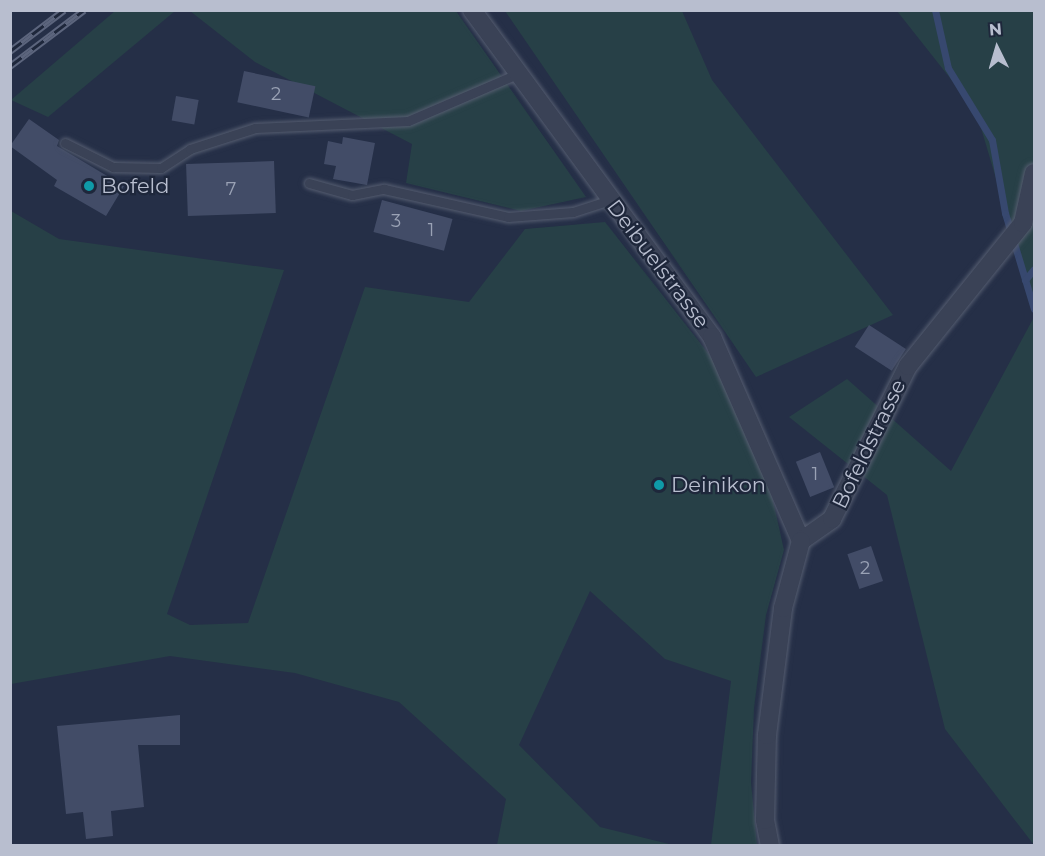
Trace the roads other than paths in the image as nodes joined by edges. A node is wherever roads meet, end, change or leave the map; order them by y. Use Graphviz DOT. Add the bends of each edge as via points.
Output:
graph roads {
  1 [pos="472,10"];
  2 [pos="515,75"];
  3 [pos="65,143"];
  4 [pos="1035,173"];
  5 [pos="309,183"];
  6 [pos="610,200"];
  7 [pos="801,542"];
  8 [pos="770,846"];
  1 -- 2 [label="street, Deibuelstrasse"];
  2 -- 3 [label="lane" via="408,121 255,129 190,149 161,168 113,167"];
  2 -- 6 [label="street, Deibuelstrasse"];
  4 -- 7 [label="street, Bofeldstrasse" via="1023,223 908,366 832,519"];
  5 -- 6 [label="lane" via="352,195 384,189 508,218 573,212"];
  6 -- 7 [label="street, Deibuelstrasse" via="683,290 712,337"];
  7 -- 8 [label="street" via="783,608 767,735 765,820"];
}
